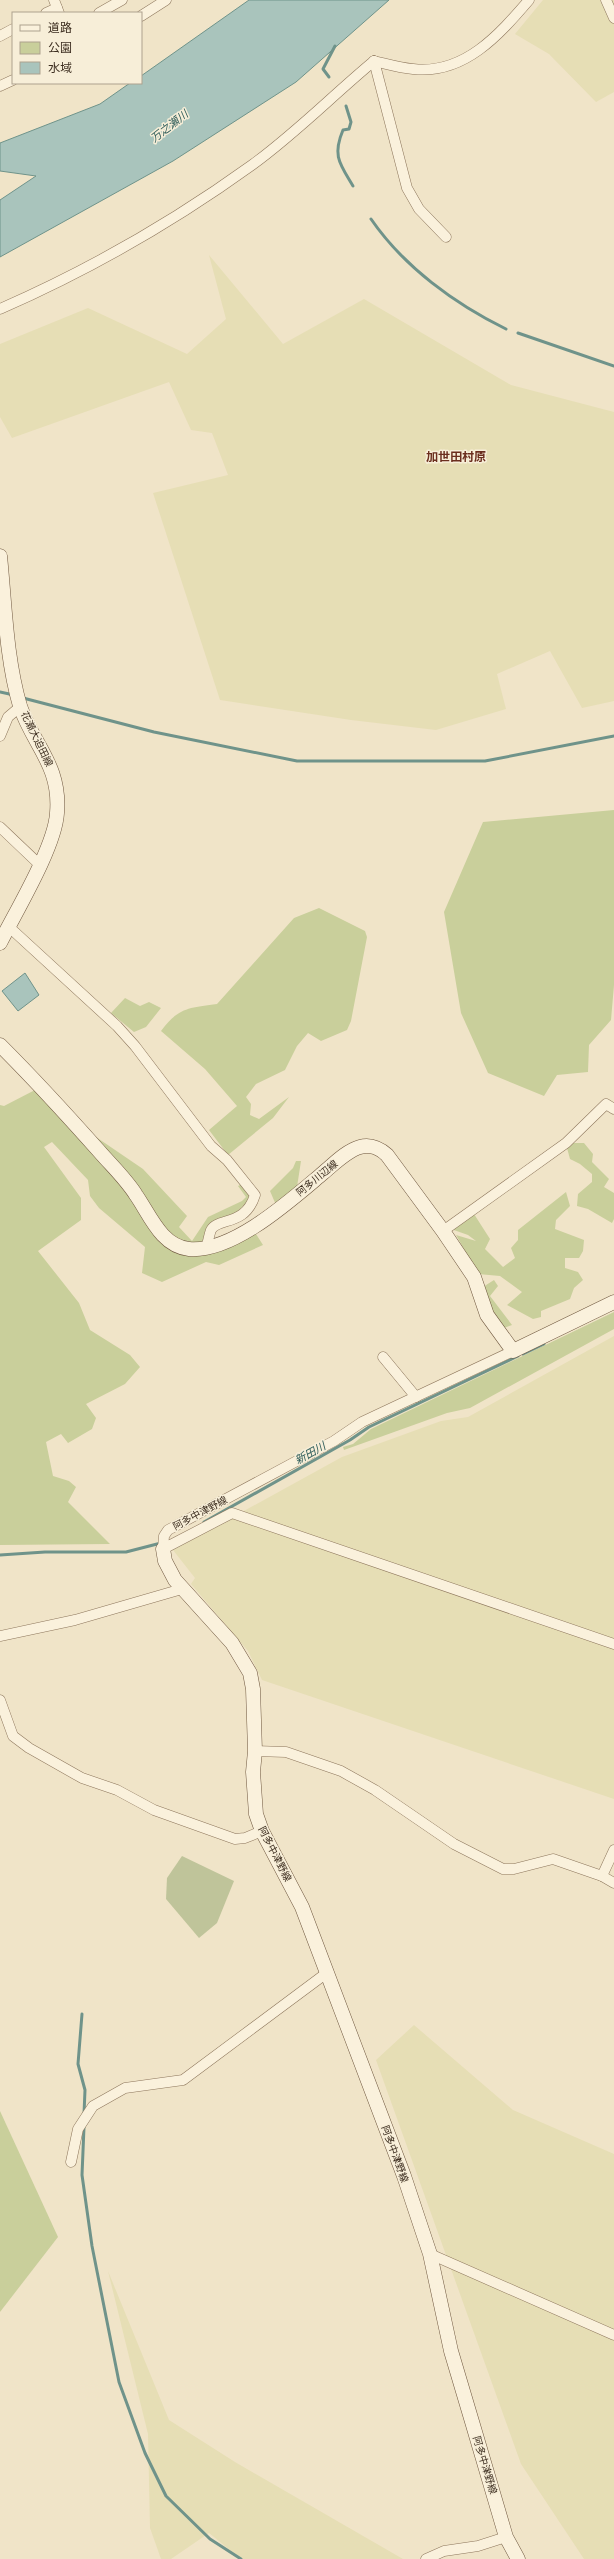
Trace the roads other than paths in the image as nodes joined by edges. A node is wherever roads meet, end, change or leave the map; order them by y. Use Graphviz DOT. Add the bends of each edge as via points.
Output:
graph roads {
  1 [pos="122,0"];
  2 [pos="166,0"];
  3 [pos="529,0"];
  4 [pos="606,0"];
  5 [pos="57,7"];
  6 [pos="48,12"];
  7 [pos="101,12"];
  8 [pos="142,15"];
  9 [pos="614,18"];
  10 [pos="12,30"];
  11 [pos="0,36"];
  12 [pos="374,61"];
  13 [pos="12,80"];
  14 [pos="0,86"];
  15 [pos="446,237"];
  16 [pos="0,310"];
  17 [pos="0,556"];
  18 [pos="21,706"];
  19 [pos="0,736"];
  20 [pos="0,827"];
  21 [pos="40,865"];
  22 [pos="8,926"];
  23 [pos="0,943"];
  24 [pos="0,1045"];
  25 [pos="614,1109"];
  26 [pos="443,1231"];
  27 [pos="206,1248"];
  28 [pos="614,1302"];
  29 [pos="513,1351"];
  30 [pos="383,1357"];
  31 [pos="416,1397"];
  32 [pos="164,1545"];
  33 [pos="182,1589"];
  34 [pos="0,1636"];
  35 [pos="614,1644"];
  36 [pos="0,1700"];
  37 [pos="255,1751"];
  38 [pos="262,1831"];
  39 [pos="614,1850"];
  40 [pos="602,1876"];
  41 [pos="614,1884"];
  42 [pos="328,1972"];
  43 [pos="71,2162"];
  44 [pos="430,2254"];
  45 [pos="614,2335"];
  46 [pos="506,2537"];
  47 [pos="426,2559"];
  48 [pos="518,2559"];
  1 -- 7 [label="street"];
  2 -- 8 [label="street"];
  3 -- 12 [label="street" via="484,47 454,64 414,69"];
  4 -- 9 [label="street"];
  5 -- 6 [label="street"];
  10 -- 11 [label="street"];
  12 -- 15 [label="street" via="407,188 419,209"];
  12 -- 16 [label="street" via="252,164 194,204 111,255"];
  13 -- 14 [label="street"];
  17 -- 18 [label="street, 花瀬大迫田線" via="13,672"];
  18 -- 19 [label="street, 花瀬大迫田線" via="8,718"];
  18 -- 21 [label="street, 花瀬大迫田線" via="51,768 57,802 58,814"];
  20 -- 21 [label="street"];
  21 -- 22 [label="street, 花瀬大迫田線"];
  22 -- 23 [label="street, 花瀬大迫田線"];
  22 -- 27 [label="street" via="117,1026 211,1146 227,1160 255,1195 252,1204 244,1213 212,1229"];
  24 -- 27 [label="street, 阿多川辺線" via="48,1093 136,1193 165,1237 188,1249"];
  25 -- 26 [label="street" via="606,1104 566,1143"];
  26 -- 27 [label="street, 阿多川辺線" via="387,1155 368,1145 348,1153 256,1228"];
  26 -- 29 [label="street, 阿多川辺線" via="474,1277 487,1315"];
  28 -- 29 [label="street"];
  29 -- 31 [label="street, 阿多中津野線"];
  30 -- 31 [label="street"];
  31 -- 32 [label="street, 阿多中津野線" via="362,1422 334,1441 168,1530"];
  32 -- 33 [label="street, 阿多中津野線" via="165,1561"];
  32 -- 35 [label="street" via="232,1513"];
  33 -- 34 [label="street" via="74,1620"];
  33 -- 37 [label="street, 阿多中津野線" via="232,1643 245,1662 253,1689"];
  36 -- 38 [label="street" via="14,1736 29,1748 82,1778 117,1790 154,1810 235,1839"];
  37 -- 38 [label="street, 阿多中津野線" via="253,1790 256,1814"];
  37 -- 40 [label="street" via="286,1752 340,1771 375,1790 454,1844 503,1869 514,1869 553,1859"];
  38 -- 42 [label="street, 阿多中津野線" via="302,1907"];
  39 -- 40 [label="street"];
  40 -- 41 [label="street"];
  42 -- 43 [label="street" via="183,2080 133,2086 102,2099 93,2106 78,2129"];
  42 -- 44 [label="street, 阿多中津野線" via="404,2176"];
  44 -- 45 [label="street"];
  44 -- 46 [label="street, 阿多中津野線" via="451,2350"];
  46 -- 47 [label="street" via="478,2546 444,2551"];
  46 -- 48 [label="street, 阿多中津野線"];
}
